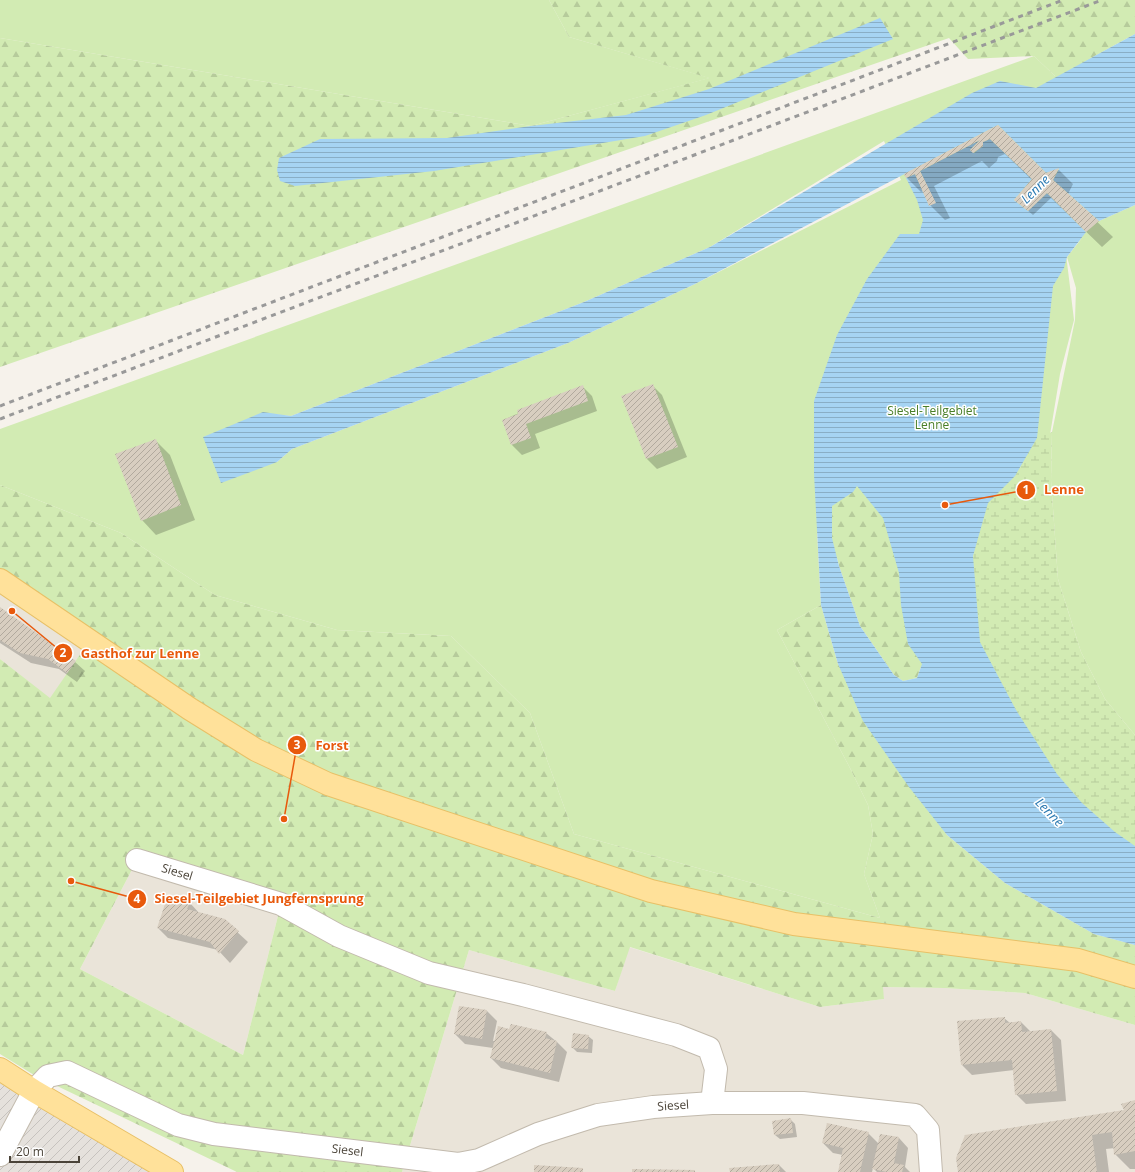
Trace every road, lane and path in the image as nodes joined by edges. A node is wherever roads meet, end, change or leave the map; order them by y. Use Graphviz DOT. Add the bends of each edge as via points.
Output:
graph roads {
  1 [pos="0,580"];
  2 [pos="137,860"];
  3 [pos="1135,977"];
  4 [pos="0,1069"];
  5 [pos="34,1091"];
  6 [pos="712,1103"];
  7 [pos="0,1155"];
  8 [pos="172,1172"];
  9 [pos="931,1172"];
  1 -- 3 [label="main road" via="236,738 328,784 652,891 794,924 1078,960"];
  2 -- 6 [label="street, Siesel" via="281,904 339,936 429,973 668,1033 709,1048 716,1069"];
  4 -- 5 [label="main road"];
  5 -- 6 [label="street, Siesel" via="48,1076 67,1072 178,1125 214,1134 458,1164 479,1160 538,1134 598,1115 653,1107"];
  5 -- 7 [label="street, Siesel"];
  5 -- 8 [label="main road"];
  6 -- 9 [label="street, Siesel" via="803,1103 915,1115 928,1130"];
}
